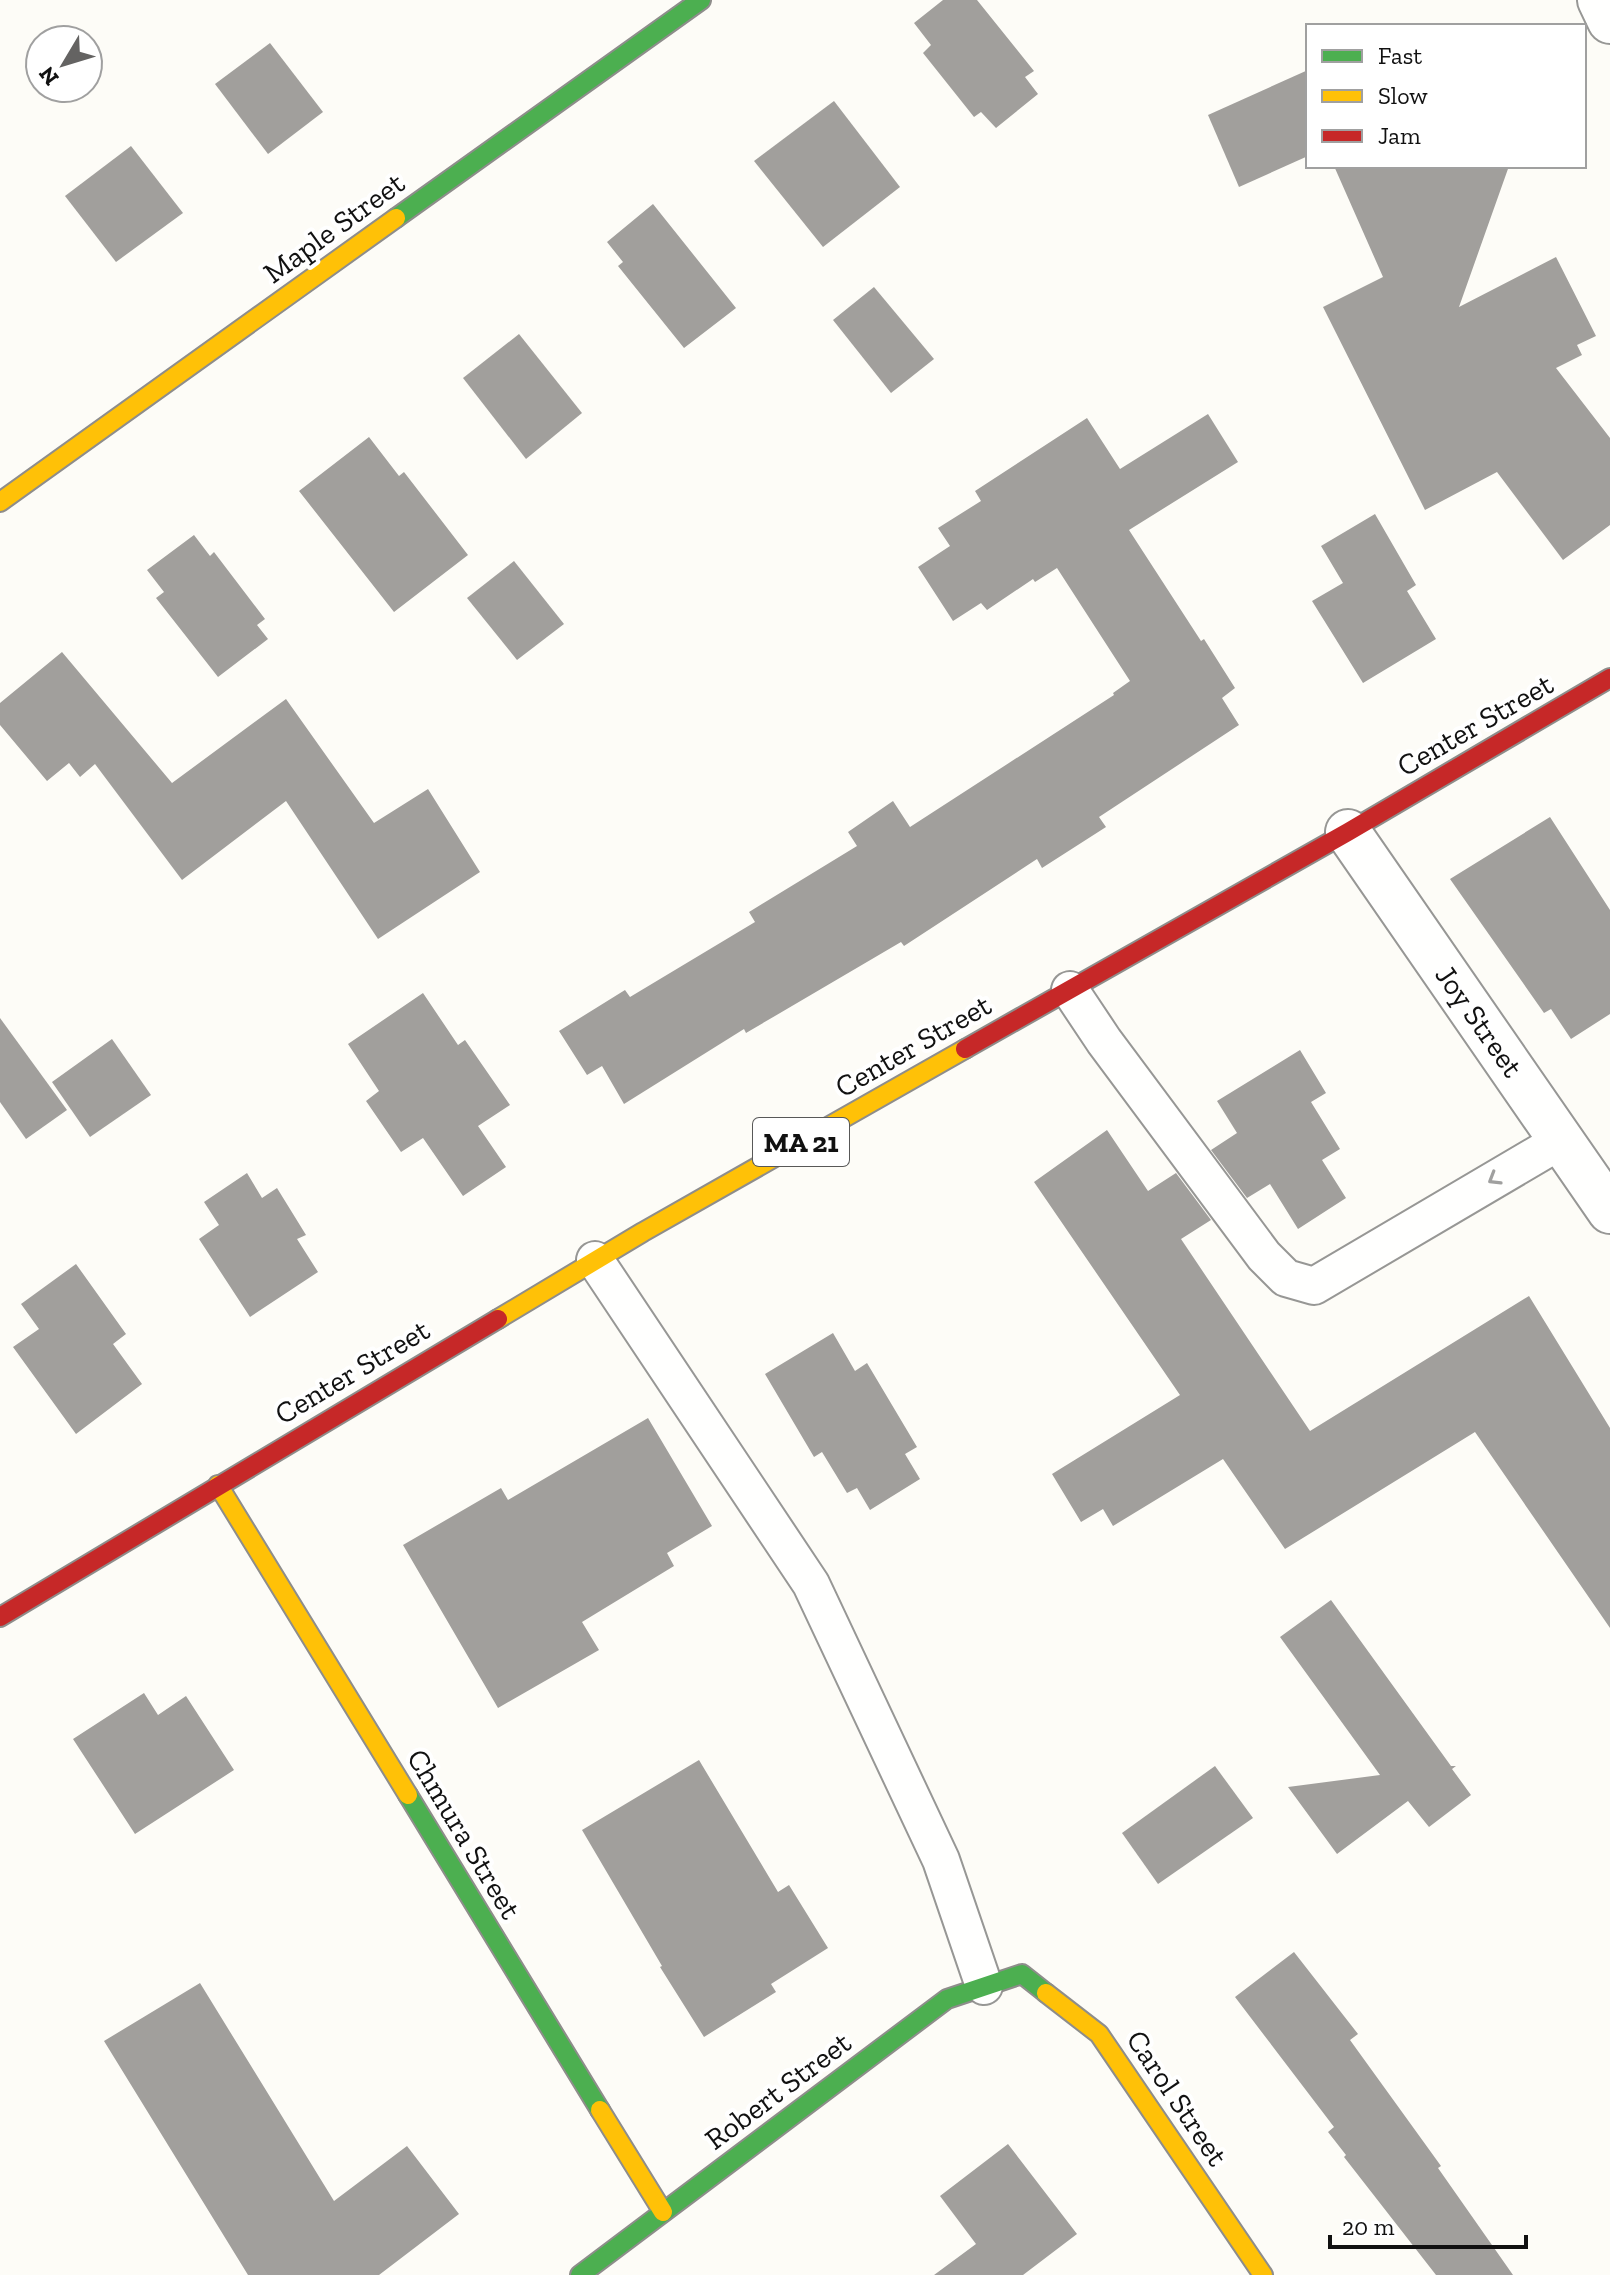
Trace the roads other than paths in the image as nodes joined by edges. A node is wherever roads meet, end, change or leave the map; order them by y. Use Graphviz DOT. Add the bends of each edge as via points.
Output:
graph roads {
  1 [pos="701,0"];
  2 [pos="1600,0"];
  3 [pos="1610,21"];
  4 [pos="0,502"];
  5 [pos="1610,678"];
  6 [pos="1348,832"];
  7 [pos="1070,990"];
  8 [pos="1562,1140"];
  9 [pos="1610,1211"];
  10 [pos="595,1260"];
  11 [pos="218,1485"];
  12 [pos="0,1617"];
  13 [pos="1022,1974"];
  14 [pos="984,1986"];
  15 [pos="663,2212"];
  16 [pos="580,2275"];
  17 [pos="1263,2275"];
  1 -- 4 [label="street, Maple Street"];
  2 -- 3 [label="street"];
  5 -- 6 [label="street, Center Street / MA 21"];
  6 -- 7 [label="street, Center Street / MA 21"];
  6 -- 8 [label="street, Joy Street"];
  8 -- 7 [label="lane, one-way" via="1314,1286 1286,1278 1264,1256"];
  7 -- 10 [label="street, Center Street / MA 21"];
  8 -- 9 [label="street, Joy Street"];
  10 -- 11 [label="street, Center Street / MA 21"];
  10 -- 14 [label="lane" via="811,1584 941,1860"];
  11 -- 12 [label="street, Center Street / MA 21"];
  11 -- 15 [label="street, Chmura Street"];
  13 -- 14 [label="street, Robert Street"];
  13 -- 17 [label="street, Carol Street" via="1099,2034"];
  14 -- 15 [label="street, Robert Street" via="947,1999"];
  15 -- 16 [label="street, Robert Street"];
}
